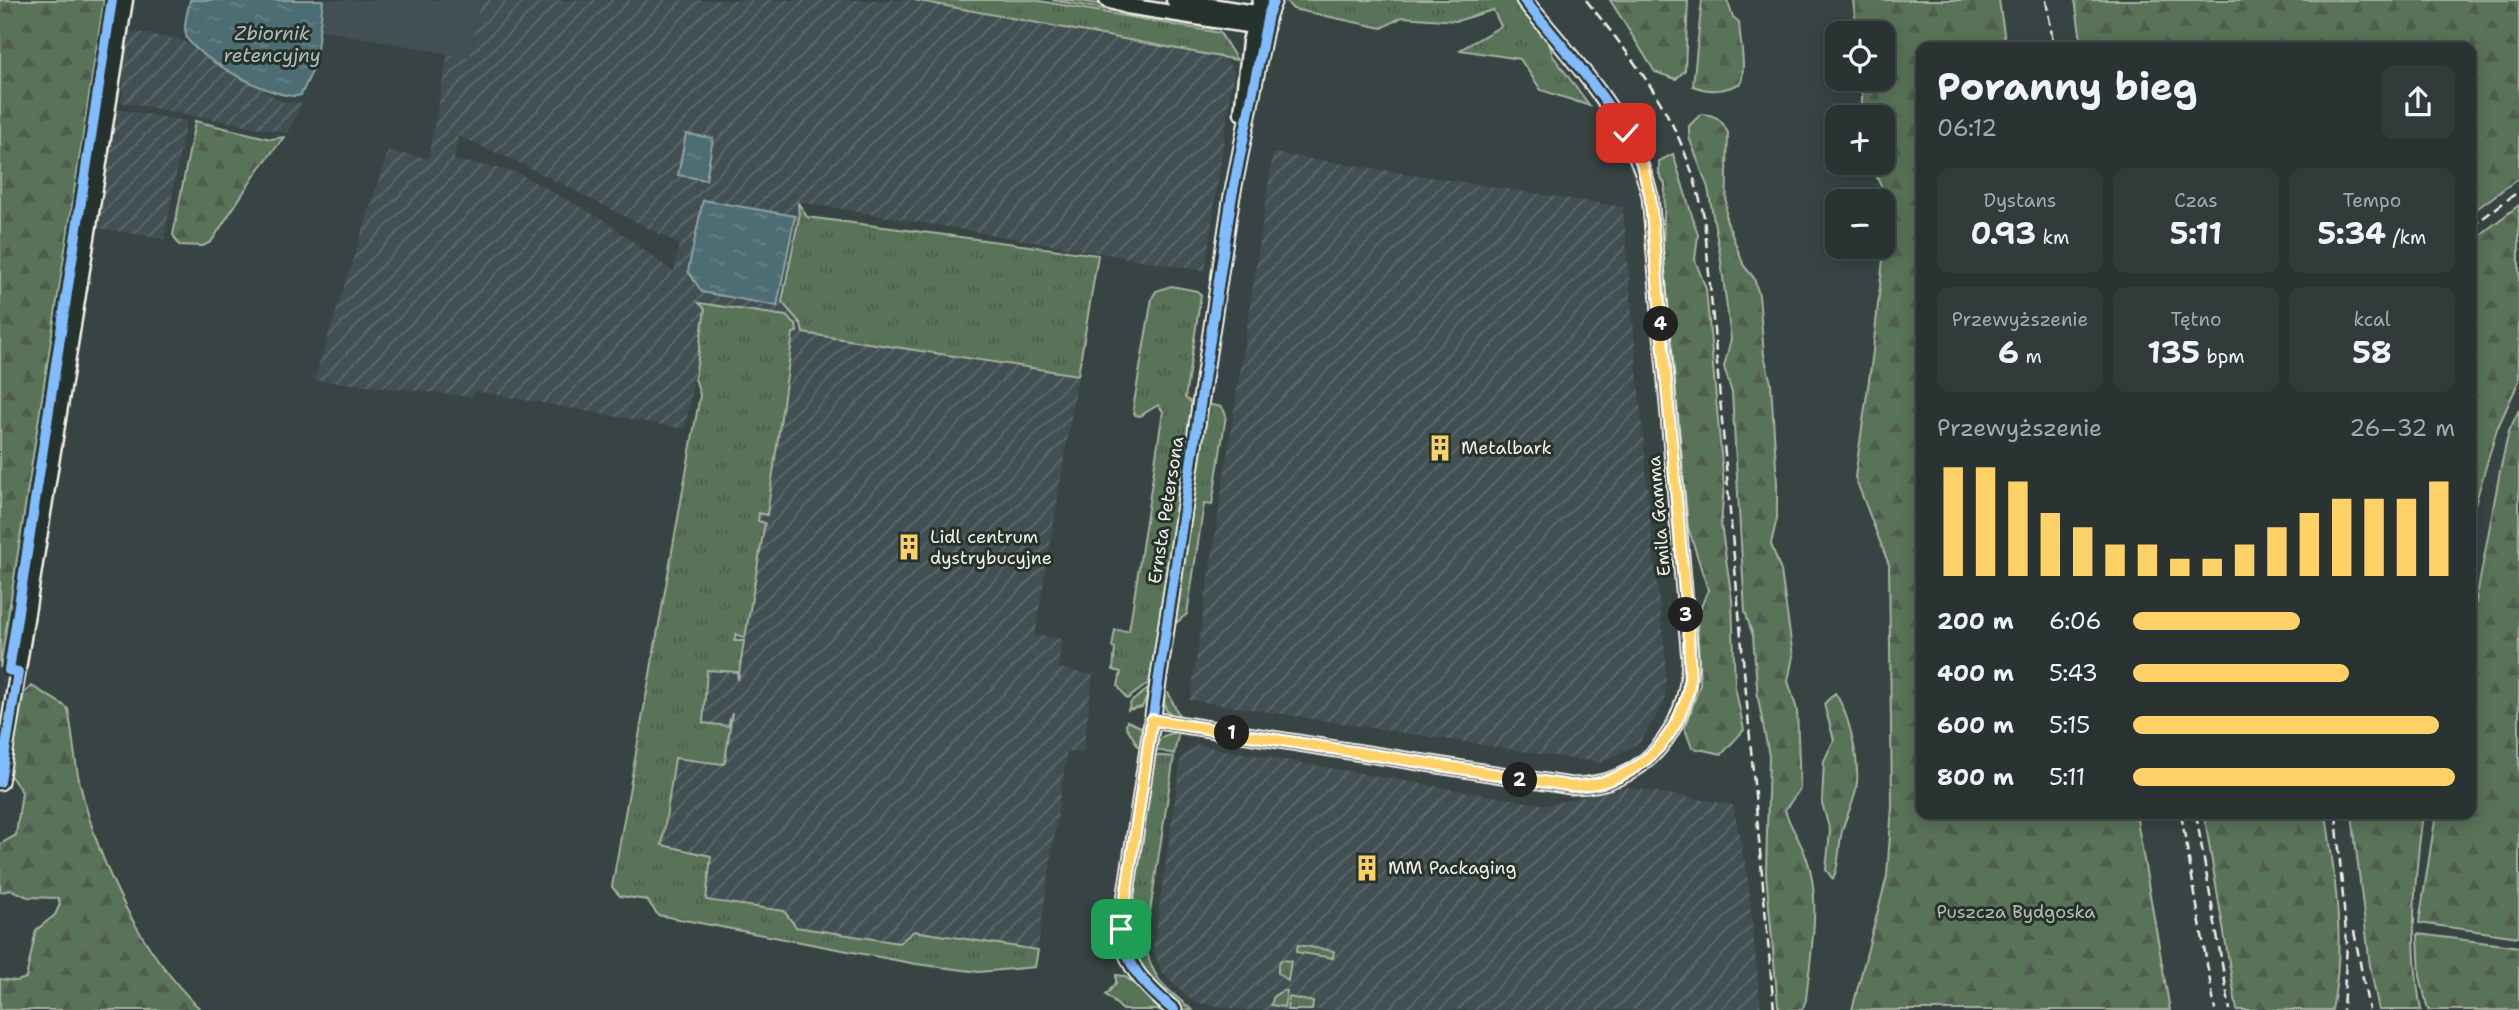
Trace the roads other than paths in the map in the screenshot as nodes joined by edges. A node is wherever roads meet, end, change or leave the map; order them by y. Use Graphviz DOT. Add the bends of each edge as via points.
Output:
graph roads {
  1 [pos="125,0"];
  2 [pos="1107,0"];
  3 [pos="1174,0"];
  4 [pos="1274,0"];
  5 [pos="1524,0"];
  6 [pos="1262,17"];
  7 [pos="1152,720"];
  8 [pos="0,782"];
  9 [pos="1174,1010"];
  1 -- 8 [label="street"];
  2 -- 6 [label="street" via="1127,6"];
  3 -- 6 [label="street"];
  4 -- 6 [label="street, Ernsta Petersona"];
  5 -- 7 [label="street, Emila Gamma" via="1616,117 1641,161 1650,195 1689,650 1688,693 1672,731 1645,761 1622,775 1593,785 1571,786"];
  6 -- 7 [label="street, Ernsta Petersona"];
  7 -- 9 [label="street, Ernsta Petersona" via="1122,936 1137,976"];
}
